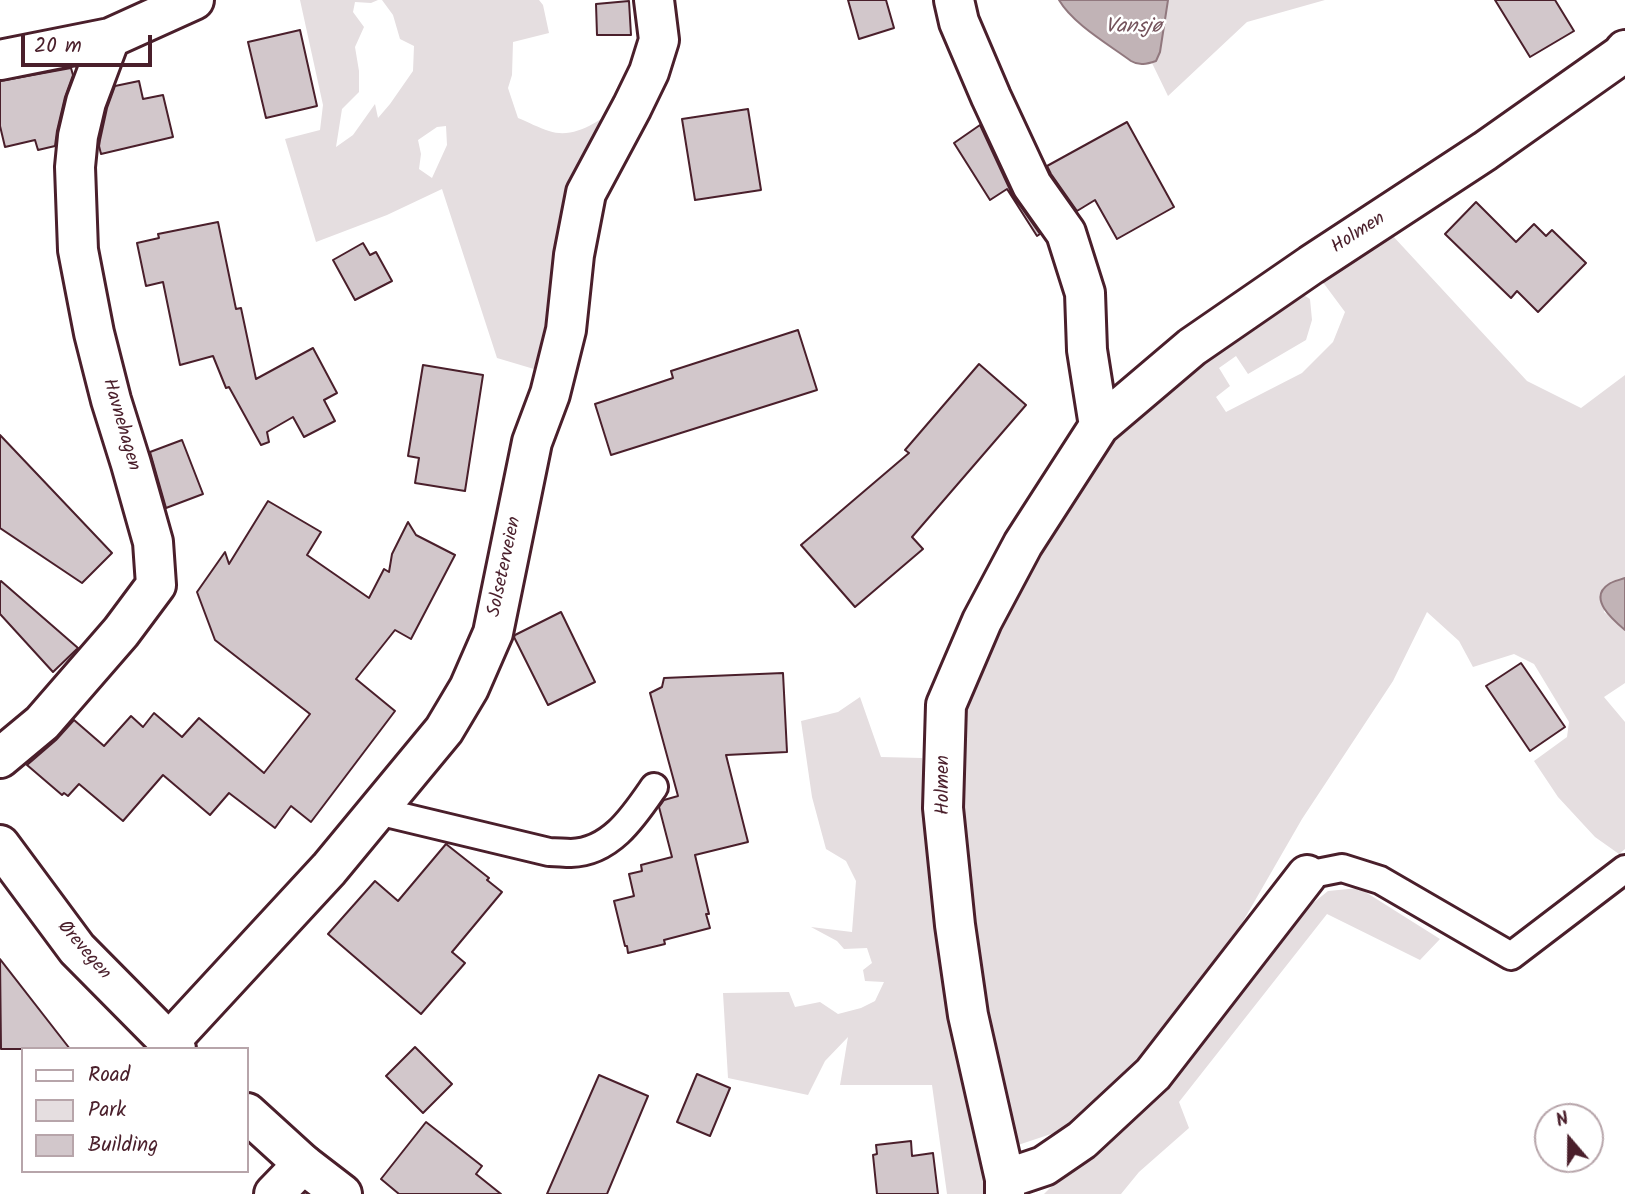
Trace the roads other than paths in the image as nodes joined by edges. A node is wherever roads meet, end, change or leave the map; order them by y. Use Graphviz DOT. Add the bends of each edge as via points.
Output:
graph roads {
  1 [pos="194,0"];
  2 [pos="654,0"];
  3 [pos="954,0"];
  4 [pos="110,38"];
  5 [pos="1625,50"];
  6 [pos="0,60"];
  7 [pos="1099,426"];
  8 [pos="0,758"];
  9 [pos="654,787"];
  10 [pos="377,811"];
  11 [pos="0,845"];
  12 [pos="1625,869"];
  13 [pos="1307,875"];
  14 [pos="173,1046"];
  15 [pos="248,1114"];
  16 [pos="303,1164"];
  17 [pos="1005,1187"];
  18 [pos="274,1194"];
  19 [pos="342,1194"];
  1 -- 4 [label="street"];
  2 -- 10 [label="street, Solseterveien" via="659,40 649,72 586,193 566,330 532,442 493,633 444,730"];
  3 -- 7 [label="street" via="959,22 1032,185 1066,233 1085,293 1087,350"];
  4 -- 6 [label="street"];
  4 -- 8 [label="street, Havnehagen" via="78,136 78,250 94,333 153,542 156,585 42,723"];
  5 -- 7 [label="street, Holmen" via="1485,151 1192,347"];
  7 -- 17 [label="street, Holmen" via="1023,544 982,621 946,705 943,808 955,925 968,1015"];
  9 -- 10 [label="lane" via="631,821 613,837 574,853 550,852"];
  10 -- 14 [label="street, Solseterveien"];
  11 -- 14 [label="street, Ørevegen" via="77,949"];
  12 -- 13 [label="lane" via="1511,956 1380,880 1342,868"];
  13 -- 17 [label="street, Holmen" via="1153,1074 1082,1140"];
  15 -- 16 [label="street"];
  16 -- 18 [label="street"];
  16 -- 19 [label="street"];
}
